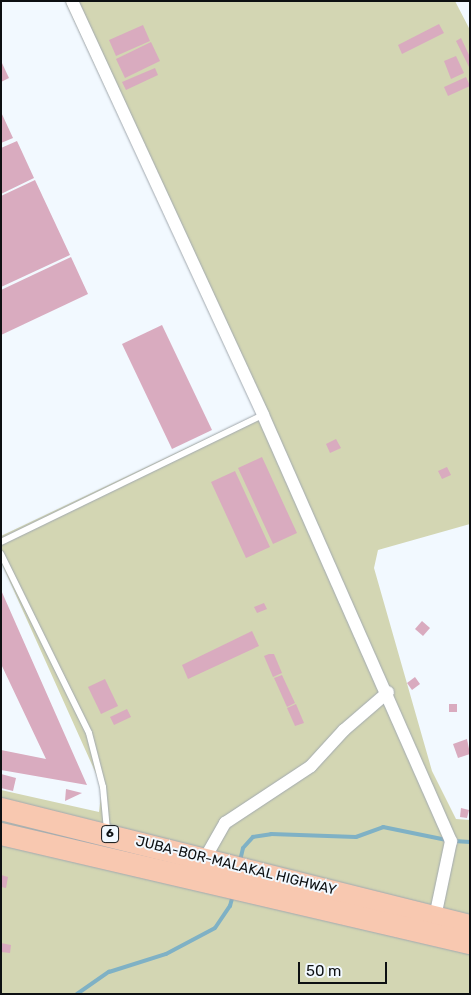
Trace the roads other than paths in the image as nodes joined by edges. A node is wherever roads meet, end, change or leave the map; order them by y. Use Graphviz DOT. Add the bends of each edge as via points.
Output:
graph roads {
  1 [pos="72,1"];
  2 [pos="263,415"];
  3 [pos="1,542"];
  4 [pos="1,554"];
  5 [pos="388,692"];
  6 [pos="1,809"];
  7 [pos="1,834"];
  8 [pos="108,834"];
  9 [pos="211,868"];
  10 [pos="255,882"];
  11 [pos="435,917"];
  12 [pos="470,926"];
  13 [pos="470,943"];
  1 -- 2 [label="street"];
  2 -- 3 [label="lane"];
  2 -- 5 [label="street"];
  4 -- 8 [label="lane" via="89,733 103,787"];
  5 -- 9 [label="street" via="344,730 311,766 225,823"];
  5 -- 11 [label="street" via="451,841"];
  6 -- 8 [label="highway, JUBA-BOR-MALAKAL HIGHWAY / 6"];
  7 -- 9 [label="highway, JUBA-BOR-MALAKAL HIGHWAY / 6"];
  8 -- 9 [label="highway, JUBA-BOR-MALAKAL HIGHWAY / 6"];
  9 -- 10 [label="highway, JUBA-BOR-MALAKAL HIGHWAY / 6"];
  10 -- 11 [label="highway, JUBA-BOR-MALAKAL HIGHWAY / 6"];
  10 -- 13 [label="highway, JUBA-BOR-MALAKAL HIGHWAY / 6"];
  11 -- 12 [label="highway, JUBA-BOR-MALAKAL HIGHWAY / 6"];
}
